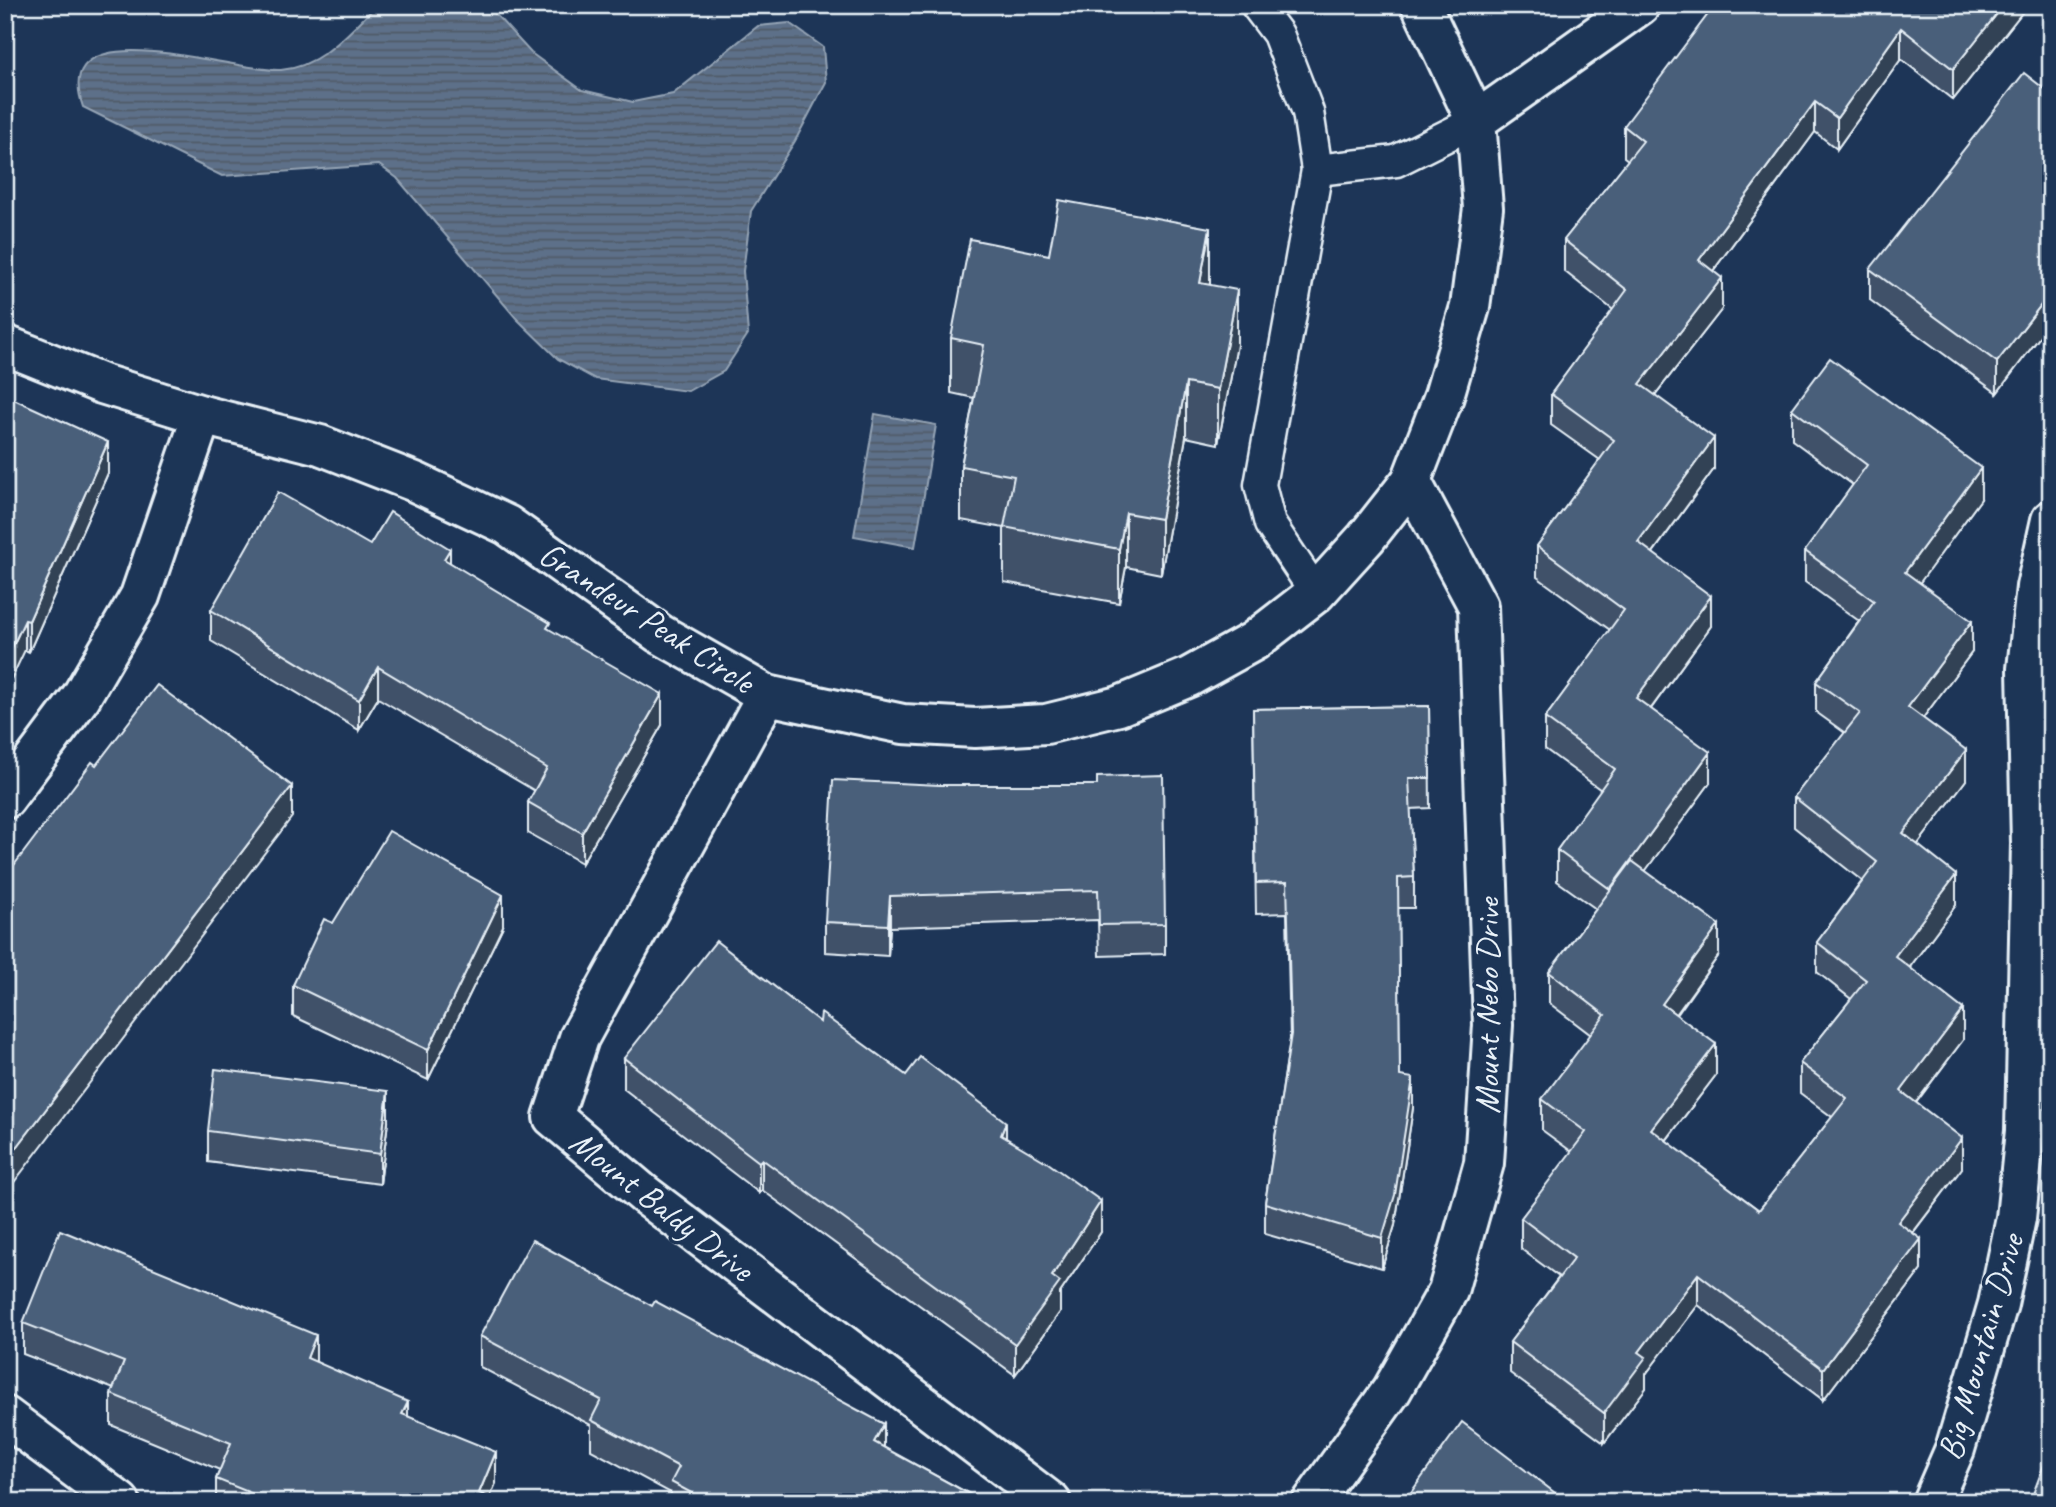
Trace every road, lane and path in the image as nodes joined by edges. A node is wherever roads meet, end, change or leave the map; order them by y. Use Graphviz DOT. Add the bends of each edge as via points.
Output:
graph roads {
  1 [pos="1256,5"];
  2 [pos="1421,5"];
  3 [pos="1640,5"];
  4 [pos="1476,121"];
  5 [pos="1317,170"];
  6 [pos="5,345"];
  7 [pos="202,415"];
  8 [pos="1410,481"];
  9 [pos="2051,520"];
  10 [pos="1316,593"];
  11 [pos="767,695"];
  12 [pos="5,799"];
  13 [pos="5,1416"];
  14 [pos="120,1502"];
  15 [pos="1051,1502"];
  16 [pos="1312,1502"];
  17 [pos="1932,1502"];
  1 -- 5 [label="lane" via="1278,34 1308,112"];
  2 -- 4 [label="street, Grandeur Peak Circle"];
  3 -- 4 [label="street"];
  4 -- 5 [label="lane" via="1396,161"];
  4 -- 8 [label="street, Grandeur Peak Circle" via="1483,208 1470,307 1444,396"];
  5 -- 10 [label="lane" via="1260,485 1270,524"];
  6 -- 7 [label="street, Grandeur Peak Circle" via="102,384"];
  7 -- 11 [label="street, Grandeur Peak Circle" via="320,445 507,525 660,634"];
  7 -- 12 [label="street" via="140,596 81,697"];
  8 -- 10 [label="street, Grandeur Peak Circle"];
  8 -- 16 [label="street, Mount Nebo Drive" via="1478,606 1493,1025 1484,1163 1448,1291 1392,1390"];
  9 -- 17 [label="street, Big Mountain Drive" via="2036,587 2027,669 2032,844 2025,1131 2016,1217 1998,1304 1955,1449"];
  10 -- 11 [label="street, Grandeur Peak Circle" via="1254,641 1189,677 1119,706 1046,724 975,729 903,724"];
  11 -- 15 [label="street, Mount Baldy Drive" via="579,1038 553,1117 643,1194"];
  13 -- 14 [label="street"];
}
